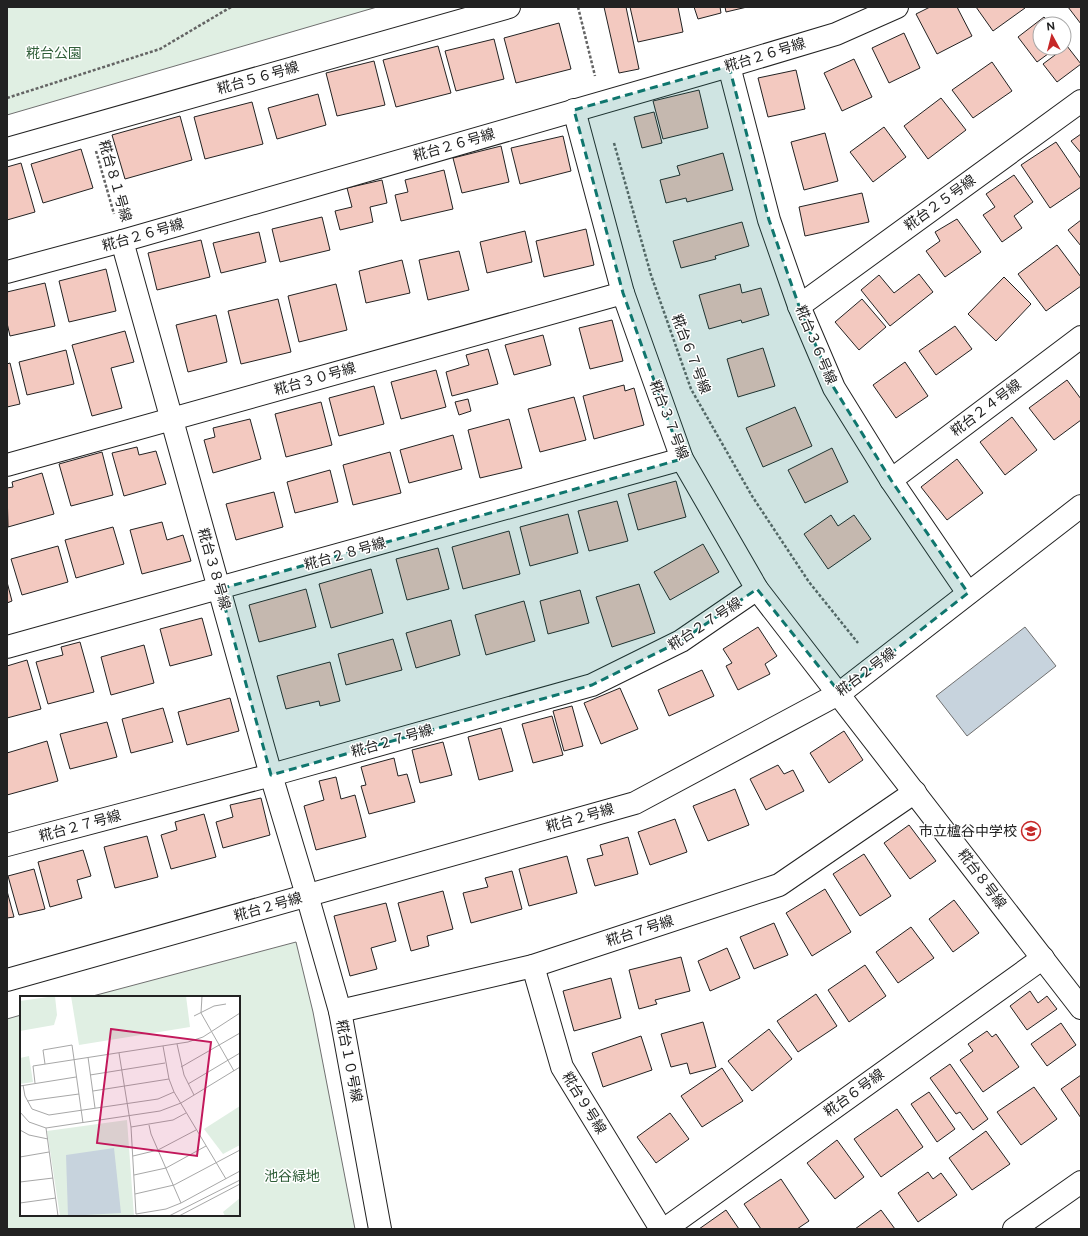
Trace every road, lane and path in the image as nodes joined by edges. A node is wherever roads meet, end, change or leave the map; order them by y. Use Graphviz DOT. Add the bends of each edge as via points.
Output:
graph roads {
  1 [pos="231,7"];
  2 [pos="509,7"];
  3 [pos="578,7"];
  4 [pos="898,7"];
  5 [pos="729,66"];
  6 [pos="7,98"];
  7 [pos="1081,101"];
  8 [pos="602,103"];
  9 [pos="574,110"];
  10 [pos="89,126"];
  11 [pos="7,149"];
  12 [pos="122,241"];
  13 [pos="7,272"];
  14 [pos="623,294"];
  15 [pos="799,306"];
  16 [pos="1081,337"];
  17 [pos="170,419"];
  18 [pos="682,459"];
  19 [pos="7,465"];
  20 [pos="891,480"];
  21 [pos="1081,506"];
  22 [pos="220,589"];
  23 [pos="758,589"];
  24 [pos="968,593"];
  25 [pos="7,647"];
  26 [pos="876,665"];
  27 [pos="840,693"];
  28 [pos="271,775"];
  29 [pos="915,792"];
  30 [pos="7,845"];
  31 [pos="307,895"];
  32 [pos="1043,958"];
  33 [pos="533,966"];
  34 [pos="7,980"];
  35 [pos="1081,1008"];
  36 [pos="340,1011"];
  37 [pos="1081,1182"];
  38 [pos="380,1229"];
  39 [pos="661,1229"];
  40 [pos="665,1229"];
  41 [pos="1014,1229"];
  1 -- 6 [label="path" via="160,49"];
  2 -- 10 [label="street, 糀台５６号線"];
  3 -- 8 [label="path, 糀台６７号線"];
  4 -- 5 [label="street, 糀台２６号線" via="836,34"];
  5 -- 8 [label="street, 糀台２６号線"];
  5 -- 15 [label="street, 糀台３６号線" via="769,220"];
  7 -- 15 [label="street, 糀台２５号線"];
  8 -- 9 [label="street, 糀台２６号線"];
  8 -- 26 [label="path, 糀台６７号線" via="651,275 691,389 756,502 809,582"];
  9 -- 12 [label="street, 糀台２６号線"];
  9 -- 14 [label="street, 糀台３７号線"];
  10 -- 11 [label="street, 糀台５６号線"];
  10 -- 12 [label="path, 糀台８１号線"];
  12 -- 13 [label="street, 糀台２６号線"];
  12 -- 17 [label="street, 糀台３８号線"];
  14 -- 17 [label="street, 糀台３０号線"];
  14 -- 18 [label="street, 糀台３７号線"];
  15 -- 20 [label="street, 糀台３６号線" via="834,388"];
  16 -- 20 [label="street, 糀台２４号線"];
  17 -- 19 [label="street, 糀台３０号線"];
  17 -- 22 [label="street, 糀台３８号線"];
  18 -- 22 [label="street, 糀台２８号線"];
  18 -- 23 [label="street, 糀台３７号線"];
  20 -- 24 [label="street, 糀台３６号線"];
  21 -- 24 [label="street, 糀台２号線"];
  22 -- 25 [label="street, 糀台２８号線"];
  22 -- 28 [label="street, 糀台３８号線"];
  23 -- 27 [label="street, 糀台３７号線"];
  23 -- 28 [label="street, 糀台２７号線" via="682,641 592,685"];
  24 -- 26 [label="street, 糀台２号線"];
  26 -- 27 [label="street, 糀台２号線"];
  27 -- 29 [label="street, 糀台８号線"];
  27 -- 31 [label="street, 糀台２号線" via="635,803"];
  28 -- 30 [label="street, 糀台２７号線"];
  28 -- 31 [label="street, 糀台３８号線"];
  29 -- 32 [label="street, 糀台８号線"];
  29 -- 33 [label="street, 糀台７号線" via="779,886"];
  31 -- 34 [label="street, 糀台２号線"];
  31 -- 36 [label="street, 糀台１０号線"];
  32 -- 35 [label="street, 糀台８号線"];
  32 -- 40 [label="street, 糀台６号線"];
  33 -- 36 [label="street, 糀台７号線"];
  33 -- 39 [label="street, 糀台９号線" via="562,1068"];
  36 -- 38 [label="street, 糀台１０号線"];
  37 -- 41 [label="street"];
}
